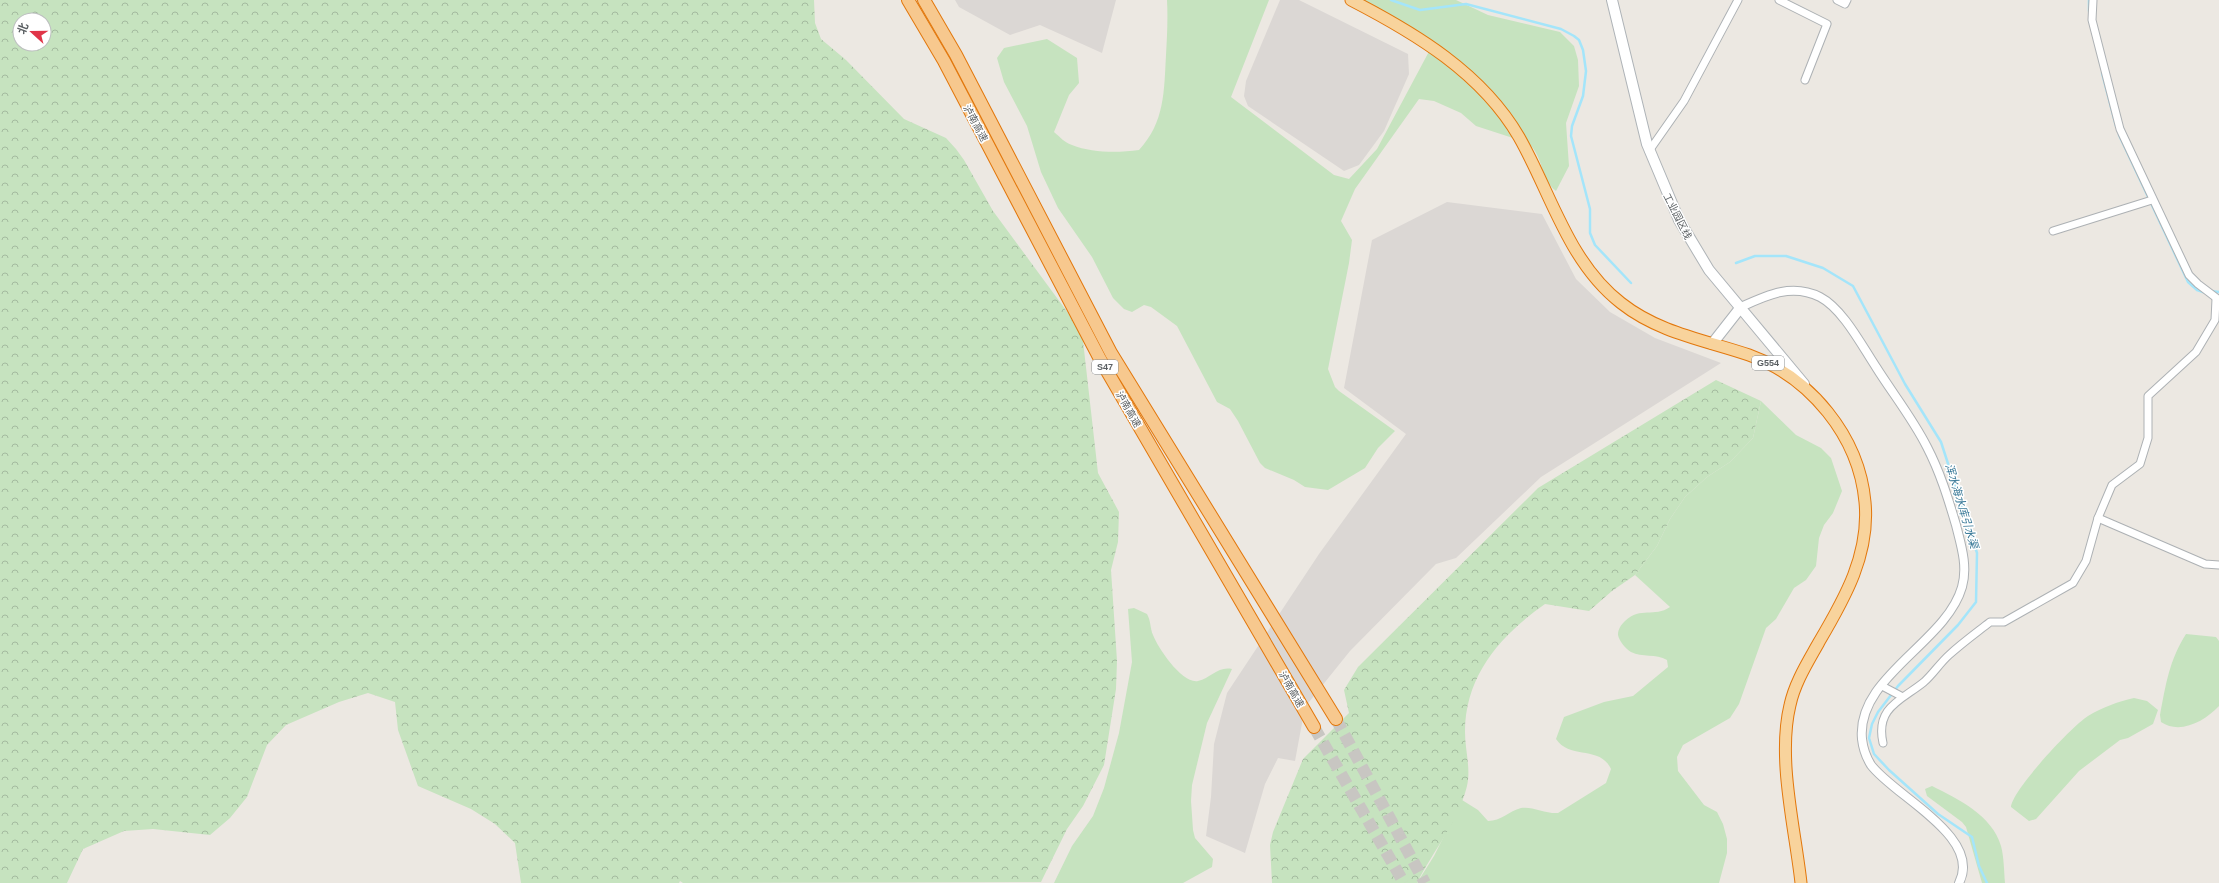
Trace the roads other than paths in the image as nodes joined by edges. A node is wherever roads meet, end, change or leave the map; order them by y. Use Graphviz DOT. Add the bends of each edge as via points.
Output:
graph roads {
  1 [pos="908,0"];
  2 [pos="924,0"];
  3 [pos="1351,0"];
  4 [pos="1612,0"];
  5 [pos="1738,0"];
  6 [pos="1779,0"];
  7 [pos="1837,0"];
  8 [pos="1847,0"];
  9 [pos="2093,0"];
  10 [pos="1805,80"];
  11 [pos="1649,151"];
  12 [pos="2150,201"];
  13 [pos="2053,231"];
  14 [pos="2215,298"];
  15 [pos="1741,307"];
  16 [pos="1712,344"];
  17 [pos="1814,396"];
  18 [pos="2098,518"];
  19 [pos="2219,565"];
  20 [pos="1882,686"];
  21 [pos="1900,696"];
  22 [pos="1336,719"];
  23 [pos="1314,727"];
  24 [pos="1883,743"];
  25 [pos="1801,883"];
  26 [pos="1959,883"];
  1 -- 23 [label="highway, 泸南高速 / S47" via="944,61 1100,359"];
  2 -- 22 [label="highway, 泸南高速 / S47" via="956,55 1111,353"];
  3 -- 16 [label="highway, G554" via="1431,46 1464,72 1492,101 1517,134 1575,248 1592,274 1613,296 1637,314 1662,327"];
  4 -- 11 [label="main road, 工业园区线"];
  5 -- 11 [label="street" via="1684,101"];
  6 -- 10 [label="street" via="1827,24"];
  7 -- 8 [label="street" via="1845,4"];
  9 -- 12 [label="street" via="2092,20 2120,129"];
  11 -- 15 [label="main road, 工业园区线" via="1691,242 1710,270"];
  12 -- 13 [label="street"];
  12 -- 14 [label="street" via="2189,275"];
  14 -- 18 [label="street" via="2215,320 2196,352 2148,396 2148,438 2140,464 2112,485"];
  15 -- 16 [label="main road"];
  15 -- 17 [label="main road, 工业园区线"];
  15 -- 20 [label="street" via="1769,294 1783,291 1806,292 1827,302 1847,324 1917,430 1943,483 1963,554 1962,587 1955,603 1936,627"];
  16 -- 17 [label="highway, G554" via="1774,366"];
  17 -- 25 [label="highway, G554" via="1835,422 1852,451 1862,484 1866,515 1863,544 1856,572 1798,680 1789,706 1786,735 1787,772"];
  18 -- 19 [label="street" via="2205,564"];
  18 -- 21 [label="street" via="2086,561 2073,583 2004,622 1990,622 1950,654 1924,682"];
  20 -- 21 [label="street"];
  20 -- 26 [label="street" via="1869,706 1863,725 1862,736 1866,756 1876,770 1956,842 1964,864"];
  21 -- 24 [label="street" via="1881,723"];
}
